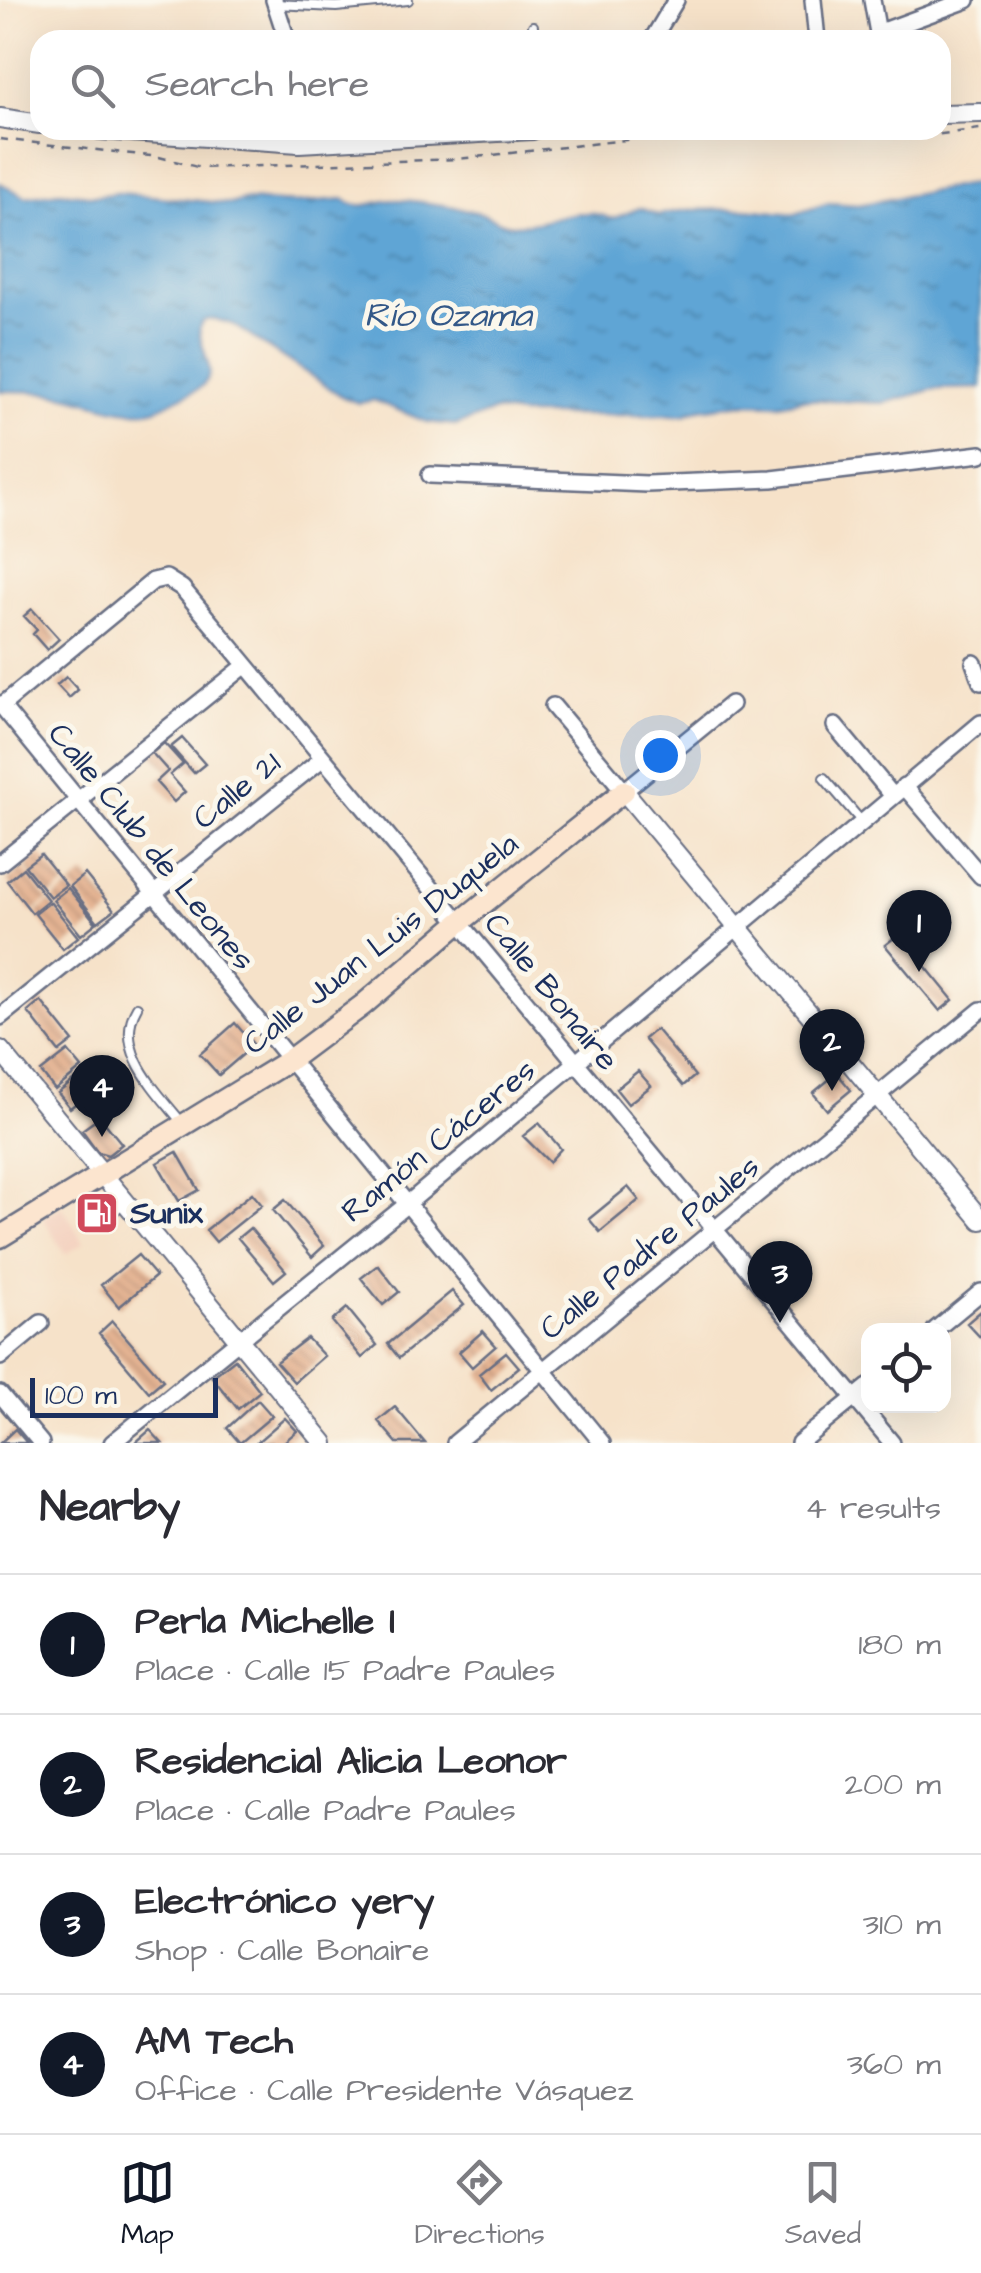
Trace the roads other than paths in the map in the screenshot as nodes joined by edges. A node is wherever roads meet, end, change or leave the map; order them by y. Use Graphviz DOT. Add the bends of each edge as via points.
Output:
graph roads {
  1 [pos="408,0"];
  2 [pos="676,0"];
  3 [pos="814,0"];
  4 [pos="872,0"];
  5 [pos="967,0"];
  6 [pos="274,2"];
  7 [pos="533,26"];
  8 [pos="284,30"];
  9 [pos="533,30"];
  10 [pos="658,30"];
  11 [pos="816,30"];
  12 [pos="876,30"];
  13 [pos="894,30"];
  14 [pos="981,113"];
  15 [pos="951,114"];
  16 [pos="0,118"];
  17 [pos="30,122"];
  18 [pos="266,140"];
  19 [pos="338,140"];
  20 [pos="981,454"];
  21 [pos="430,475"];
  22 [pos="974,663"];
  23 [pos="246,665"];
  24 [pos="981,682"];
  25 [pos="731,704"];
  26 [pos="0,705"];
  27 [pos="554,706"];
  28 [pos="981,724"];
  29 [pos="835,726"];
  30 [pos="322,759"];
  31 [pos="824,778"];
  32 [pos="624,791"];
  33 [pos="899,791"];
  34 [pos="79,801"];
  35 [pos="862,822"];
  36 [pos="0,863"];
  37 [pos="981,876"];
  38 [pos="153,895"];
  39 [pos="459,923"];
  40 [pos="738,926"];
  41 [pos="137,1007"];
  42 [pos="981,1010"];
  43 [pos="0,1017"];
  44 [pos="0,1050"];
  45 [pos="288,1061"];
  46 [pos="575,1064"];
  47 [pos="878,1095"];
  48 [pos="184,1125"];
  49 [pos="100,1176"];
  50 [pos="74,1192"];
  51 [pos="124,1203"];
  52 [pos="406,1204"];
  53 [pos="91,1211"];
  54 [pos="103,1215"];
  55 [pos="981,1220"];
  56 [pos="714,1232"];
  57 [pos="0,1236"];
  58 [pos="981,1292"];
  59 [pos="40,1323"];
  60 [pos="943,1323"];
  61 [pos="237,1339"];
  62 [pos="0,1356"];
  63 [pos="542,1371"];
  64 [pos="861,1393"];
  65 [pos="0,1394"];
  66 [pos="855,1398"];
  67 [pos="42,1443"];
  68 [pos="112,1443"];
  69 [pos="324,1443"];
  70 [pos="455,1443"];
  71 [pos="602,1443"];
  72 [pos="799,1443"];
  73 [pos="892,1443"];
  1 -- 6 [label="lane" via="336,7"];
  2 -- 10 [label="street"];
  3 -- 11 [label="street"];
  4 -- 12 [label="street"];
  5 -- 13 [label="street"];
  6 -- 8 [label="street"];
  7 -- 9 [label="lane"];
  14 -- 15 [label="street"];
  16 -- 17 [label="street"];
  18 -- 19 [label="street"];
  20 -- 21 [label="street" via="772,479 647,484"];
  22 -- 24 [label="street"];
  23 -- 26 [label="street, Calle Bonaire" via="182,588 166,578 153,580"];
  23 -- 30 [label="street, Calle Bonaire"];
  23 -- 34 [label="street"];
  25 -- 32 [label="street, Calle Juan Luis Duquela"];
  26 -- 34 [label="street, Calle Club de Leones"];
  27 -- 32 [label="street"];
  28 -- 33 [label="street, Ramón Cáceres"];
  29 -- 33 [label="street"];
  30 -- 38 [label="street, Calle 21"];
  30 -- 39 [label="street, Calle Bonaire"];
  31 -- 35 [label="lane"];
  32 -- 39 [label="main road, Calle Juan Luis Duquela"];
  32 -- 40 [label="street"];
  33 -- 35 [label="street, Ramón Cáceres"];
  33 -- 37 [label="street"];
  34 -- 36 [label="street"];
  34 -- 38 [label="street, Calle Club de Leones"];
  35 -- 40 [label="street, Ramón Cáceres"];
  38 -- 43 [label="street, Calle 21"];
  38 -- 45 [label="street, Calle Club de Leones"];
  39 -- 45 [label="main road, Calle Juan Luis Duquela"];
  39 -- 46 [label="street, Calle Bonaire"];
  40 -- 46 [label="street, Ramón Cáceres"];
  40 -- 47 [label="street"];
  41 -- 48 [label="lane" via="130,1018 131,1050"];
  42 -- 47 [label="street, Calle Padre Paules"];
  44 -- 49 [label="street"];
  45 -- 48 [label="main road, Calle Juan Luis Duquela"];
  45 -- 52 [label="street, Calle Club de Leones"];
  46 -- 52 [label="street, Ramón Cáceres"];
  46 -- 56 [label="street, Calle Bonaire"];
  47 -- 55 [label="street"];
  47 -- 56 [label="street, Calle Padre Paules"];
  48 -- 49 [label="main road, Calle Juan Luis Duquela"];
  49 -- 50 [label="main road, Calle Juan Luis Duquela"];
  49 -- 51 [label="street"];
  50 -- 53 [label="lane"];
  50 -- 57 [label="main road, Calle Juan Luis Duquela"];
  51 -- 54 [label="lane"];
  51 -- 61 [label="street"];
  52 -- 61 [label="street, Ramón Cáceres"];
  52 -- 63 [label="street, Calle Club de Leones"];
  56 -- 63 [label="street, Calle Padre Paules"];
  56 -- 66 [label="street, Calle Bonaire"];
  58 -- 60 [label="street"];
  59 -- 62 [label="street"];
  61 -- 68 [label="street, Ramón Cáceres"];
  61 -- 69 [label="street"];
  63 -- 70 [label="street, Calle Padre Paules"];
  63 -- 71 [label="street, Calle Club de Leones"];
  64 -- 66 [label="street"];
  65 -- 67 [label="street"];
  66 -- 72 [label="street"];
  66 -- 73 [label="street, Calle Bonaire"];
}
